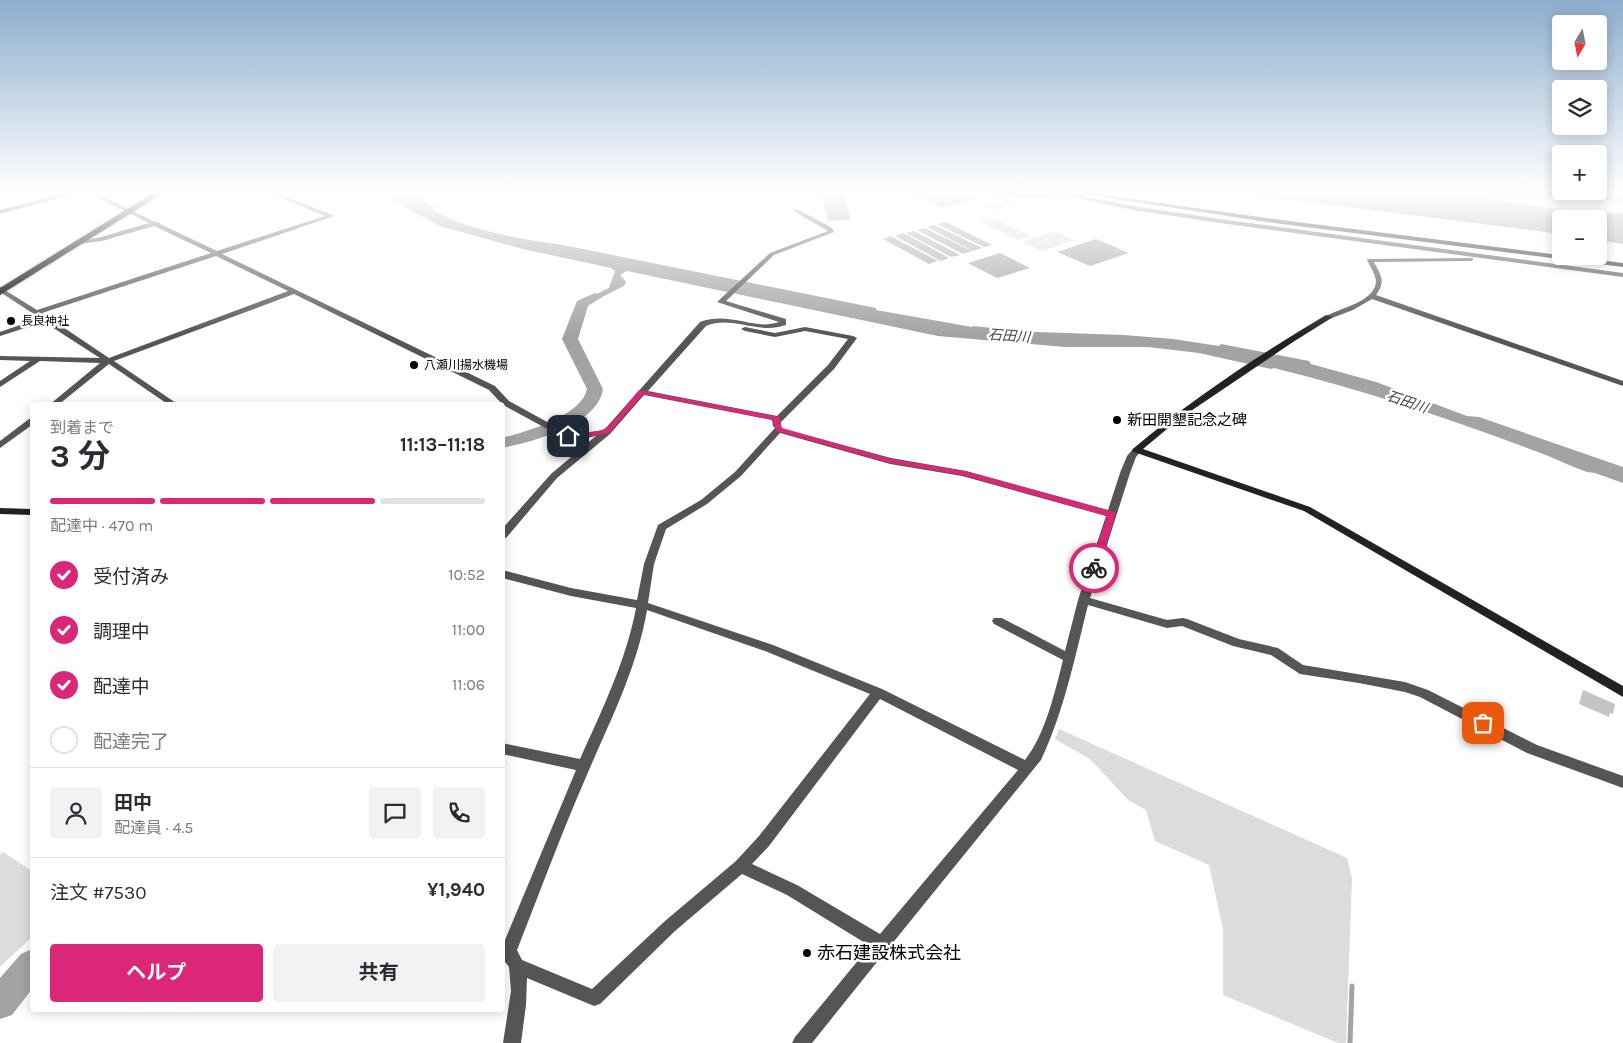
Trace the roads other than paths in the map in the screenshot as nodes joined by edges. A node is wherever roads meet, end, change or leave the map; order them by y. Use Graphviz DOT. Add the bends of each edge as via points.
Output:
graph roads {
  1 [pos="85,239"];
  2 [pos="103,239"];
  3 [pos="187,239"];
  4 [pos="263,239"];
  5 [pos="813,239"];
  6 [pos="1343,239"];
  7 [pos="1418,239"];
  8 [pos="80,242"];
  9 [pos="217,254"];
  10 [pos="1502,259"];
  11 [pos="1623,265"];
  12 [pos="1623,275"];
  13 [pos="1,290"];
  14 [pos="295,291"];
  15 [pos="1372,296"];
  16 [pos="36,313"];
  17 [pos="45,319"];
  18 [pos="710,320"];
  19 [pos="0,334"];
  20 [pos="0,358"];
  21 [pos="38,359"];
  22 [pos="108,361"];
  23 [pos="1623,384"];
  24 [pos="0,385"];
  25 [pos="641,392"];
  26 [pos="57,402"];
  27 [pos="170,402"];
  28 [pos="504,402"];
  29 [pos="505,403"];
  30 [pos="30,422"];
  31 [pos="777,426"];
  32 [pos="607,432"];
  33 [pos="0,445"];
  34 [pos="1137,450"];
  35 [pos="0,511"];
  36 [pos="30,512"];
  37 [pos="1112,514"];
  38 [pos="505,533"];
  39 [pos="505,575"];
  40 [pos="1084,600"];
  41 [pos="643,606"];
  42 [pos="998,621"];
  43 [pos="1070,658"];
  44 [pos="878,692"];
  45 [pos="1623,692"];
  46 [pos="505,749"];
  47 [pos="584,766"];
  48 [pos="1027,768"];
  49 [pos="1623,782"];
  50 [pos="741,866"];
  51 [pos="883,945"];
  52 [pos="506,948"];
  53 [pos="517,966"];
  54 [pos="512,1043"];
  55 [pos="801,1043"];
  1 -- 8 [label="highway"];
  2 -- 8 [label="street"];
  3 -- 9 [label="street"];
  4 -- 9 [label="street"];
  5 -- 18 [label="street" via="772,254 721,300 722,303 774,316 783,323 768,326"];
  6 -- 10 [label="street"];
  7 -- 11 [label="street"];
  8 -- 13 [label="highway"];
  9 -- 14 [label="street"];
  9 -- 16 [label="street"];
  10 -- 12 [label="street"];
  10 -- 15 [label="street" via="1370,260 1379,285"];
  13 -- 16 [label="street"];
  14 -- 22 [label="street"];
  14 -- 28 [label="street" via="492,388"];
  15 -- 23 [label="street"];
  15 -- 34 [label="street" via="1282,345 1159,429"];
  16 -- 17 [label="street"];
  17 -- 19 [label="street"];
  17 -- 22 [label="street"];
  18 -- 25 [label="street"];
  18 -- 31 [label="street" via="768,334 805,329 853,338"];
  20 -- 21 [label="street"];
  21 -- 22 [label="street"];
  21 -- 24 [label="street"];
  22 -- 26 [label="street"];
  22 -- 27 [label="street"];
  25 -- 31 [label="street" via="776,418"];
  25 -- 32 [label="street"];
  29 -- 32 [label="street" via="562,433 576,437"];
  30 -- 33 [label="street"];
  31 -- 37 [label="street" via="890,461 963,473"];
  31 -- 41 [label="street" via="738,474 704,502 662,527 650,564"];
  32 -- 38 [label="street" via="554,476"];
  34 -- 37 [label="street" via="1125,473"];
  34 -- 45 [label="street" via="1307,509"];
  35 -- 36 [label="street"];
  37 -- 40 [label="street"];
  39 -- 41 [label="street"];
  40 -- 43 [label="street"];
  40 -- 49 [label="street" via="1167,624 1183,622 1238,643 1274,651 1310,672 1359,678 1424,693 1532,749"];
  41 -- 44 [label="street" via="769,648"];
  41 -- 47 [label="street" via="625,671"];
  42 -- 43 [label="street"];
  43 -- 48 [label="street" via="1050,724"];
  44 -- 48 [label="street"];
  44 -- 50 [label="street" via="764,841"];
  46 -- 47 [label="street"];
  47 -- 52 [label="street"];
  48 -- 51 [label="street"];
  50 -- 51 [label="street" via="792,890"];
  50 -- 53 [label="street" via="670,926 594,998"];
  51 -- 55 [label="street"];
  52 -- 53 [label="street"];
  53 -- 54 [label="street" via="520,983"];
}
